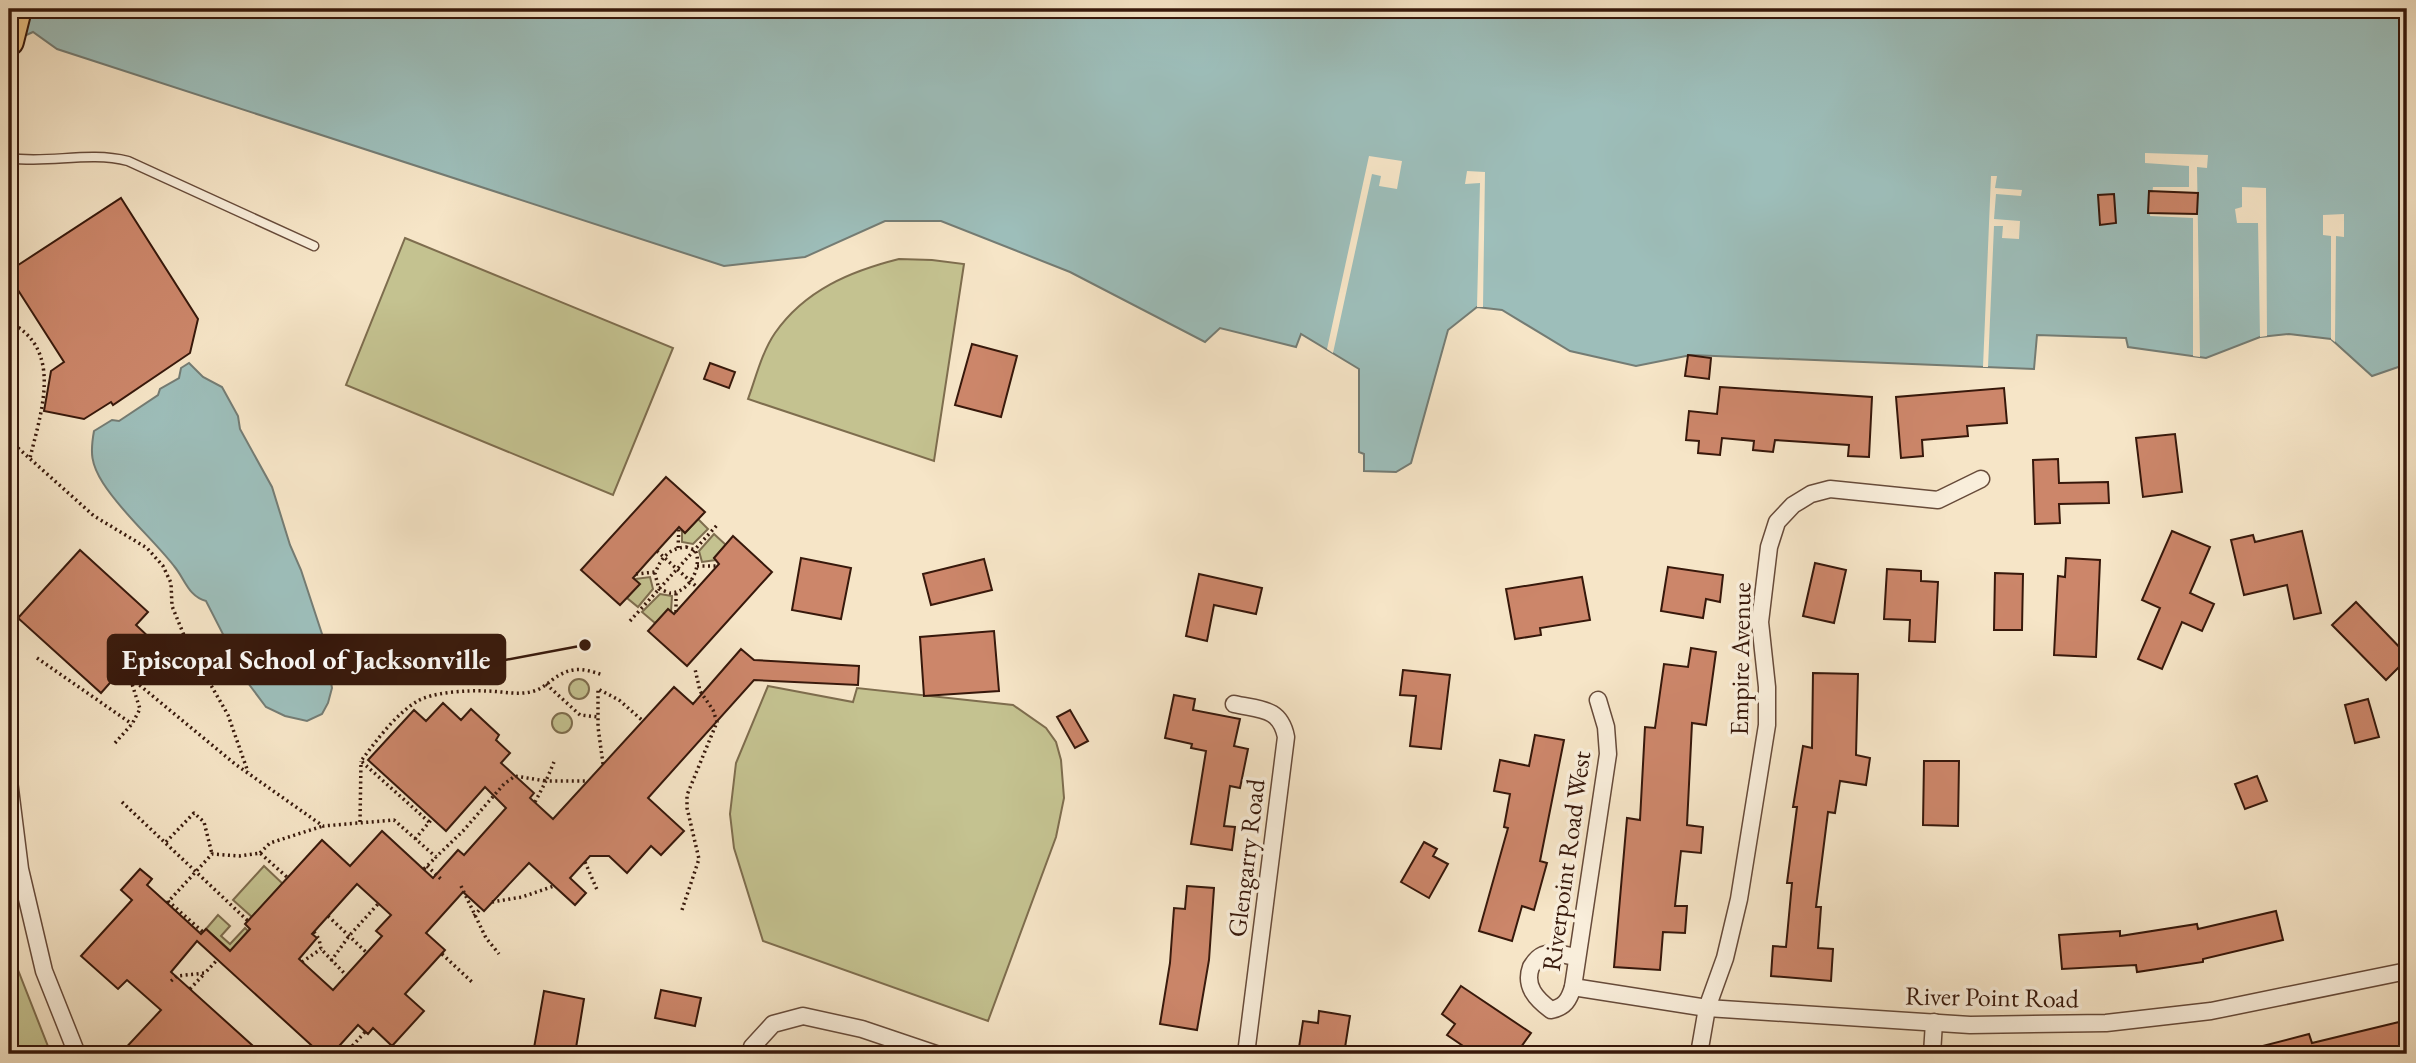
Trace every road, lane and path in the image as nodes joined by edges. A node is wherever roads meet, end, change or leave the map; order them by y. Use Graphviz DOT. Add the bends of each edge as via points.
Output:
graph roads {
  1 [pos="17,9"];
  2 [pos="9,41"];
  3 [pos="9,158"];
  4 [pos="314,246"];
  5 [pos="9,322"];
  6 [pos="18,448"];
  7 [pos="30,458"];
  8 [pos="1981,479"];
  9 [pos="718,524"];
  10 [pos="679,527"];
  11 [pos="678,548"];
  12 [pos="695,550"];
  13 [pos="657,551"];
  14 [pos="663,557"];
  15 [pos="698,566"];
  16 [pos="718,566"];
  17 [pos="677,569"];
  18 [pos="655,572"];
  19 [pos="636,574"];
  20 [pos="690,581"];
  21 [pos="698,588"];
  22 [pos="659,589"];
  23 [pos="676,591"];
  24 [pos="676,612"];
  25 [pos="629,621"];
  26 [pos="37,658"];
  27 [pos="126,665"];
  28 [pos="695,669"];
  29 [pos="603,675"];
  30 [pos="131,678"];
  31 [pos="546,684"];
  32 [pos="1598,700"];
  33 [pos="1234,704"];
  34 [pos="598,717"];
  35 [pos="643,721"];
  36 [pos="132,724"];
  37 [pos="115,743"];
  38 [pos="361,761"];
  39 [pos="554,762"];
  40 [pos="603,764"];
  41 [pos="249,774"];
  42 [pos="546,781"];
  43 [pos="588,781"];
  44 [pos="9,782"];
  45 [pos="122,802"];
  46 [pos="535,802"];
  47 [pos="360,822"];
  48 [pos="323,826"];
  49 [pos="415,839"];
  50 [pos="166,842"];
  51 [pos="260,853"];
  52 [pos="212,854"];
  53 [pos="436,857"];
  54 [pos="585,862"];
  55 [pos="196,870"];
  56 [pos="288,878"];
  57 [pos="442,880"];
  58 [pos="461,886"];
  59 [pos="554,886"];
  60 [pos="598,892"];
  61 [pos="492,902"];
  62 [pos="379,904"];
  63 [pos="481,908"];
  64 [pos="682,910"];
  65 [pos="328,916"];
  66 [pos="474,916"];
  67 [pos="248,921"];
  68 [pos="203,932"];
  69 [pos="314,932"];
  70 [pos="349,936"];
  71 [pos="321,949"];
  72 [pos="367,953"];
  73 [pos="442,954"];
  74 [pos="499,954"];
  75 [pos="1577,957"];
  76 [pos="218,959"];
  77 [pos="331,961"];
  78 [pos="302,962"];
  79 [pos="2407,971"];
  80 [pos="205,973"];
  81 [pos="346,975"];
  82 [pos="172,981"];
  83 [pos="472,982"];
  84 [pos="1573,987"];
  85 [pos="190,989"];
  86 [pos="1707,1009"];
  87 [pos="1934,1022"];
  88 [pos="365,1032"];
  89 [pos="77,1054"];
  90 [pos="345,1054"];
  91 [pos="750,1054"];
  92 [pos="936,1054"];
  93 [pos="1246,1054"];
  94 [pos="1699,1054"];
  95 [pos="1932,1054"];
  1 -- 2 [label="highway"];
  3 -- 4 [label="lane" via="108,156"];
  5 -- 7 [label="path" via="32,341 46,374"];
  6 -- 7 [label="path"];
  7 -- 41 [label="path" via="94,516 147,548 163,566 188,645 228,715"];
  8 -- 86 [label="street, Empire Avenue" via="1938,500 1830,489 1793,505 1777,522 1769,547 1760,622 1768,687 1767,725 1739,899"];
  9 -- 12 [label="path"];
  10 -- 11 [label="path"];
  11 -- 12 [label="path"];
  11 -- 14 [label="path"];
  12 -- 15 [label="path"];
  12 -- 17 [label="path"];
  13 -- 14 [label="path"];
  14 -- 17 [label="path"];
  14 -- 18 [label="path"];
  15 -- 16 [label="path"];
  15 -- 20 [label="path"];
  17 -- 20 [label="path"];
  17 -- 22 [label="path"];
  18 -- 19 [label="path"];
  18 -- 22 [label="path"];
  20 -- 21 [label="path"];
  20 -- 23 [label="path"];
  22 -- 23 [label="path"];
  22 -- 25 [label="path"];
  23 -- 24 [label="path"];
  26 -- 36 [label="path"];
  27 -- 30 [label="path"];
  28 -- 64 [label="path" via="700,691 717,722 687,795 699,859"];
  29 -- 31 [label="path" via="581,668"];
  30 -- 36 [label="path" via="141,709"];
  30 -- 41 [label="path"];
  31 -- 34 [label="path" via="580,715"];
  31 -- 38 [label="path" via="537,691 464,692 418,701"];
  32 -- 75 [label="street, Riverpoint Road West" via="1608,754"];
  33 -- 93 [label="street, Glengarry Road" via="1276,714 1286,737"];
  34 -- 35 [label="path" via="598,689"];
  34 -- 40 [label="path"];
  36 -- 37 [label="path"];
  38 -- 47 [label="path"];
  38 -- 49 [label="path" via="431,820"];
  39 -- 42 [label="path"];
  41 -- 48 [label="path"];
  42 -- 43 [label="path"];
  42 -- 46 [label="path"];
  42 -- 53 [label="path" via="515,776"];
  44 -- 89 [label="street" via="20,869 44,971"];
  45 -- 50 [label="path"];
  47 -- 48 [label="path"];
  47 -- 49 [label="path" via="394,820"];
  48 -- 51 [label="path" via="270,843"];
  49 -- 53 [label="path"];
  50 -- 52 [label="path" via="194,813 204,822"];
  50 -- 55 [label="path"];
  51 -- 52 [label="path"];
  51 -- 56 [label="path"];
  52 -- 55 [label="path"];
  53 -- 57 [label="path" via="425,867"];
  54 -- 60 [label="path"];
  55 -- 67 [label="path"];
  55 -- 68 [label="path" via="167,902"];
  58 -- 66 [label="path"];
  59 -- 61 [label="path"];
  62 -- 70 [label="path"];
  63 -- 66 [label="path"];
  65 -- 70 [label="path"];
  66 -- 74 [label="path"];
  69 -- 71 [label="path"];
  70 -- 72 [label="path"];
  70 -- 77 [label="path"];
  71 -- 77 [label="path"];
  71 -- 78 [label="path"];
  73 -- 83 [label="path"];
  75 -- 84 [label="street, Riverpoint Road West"];
  75 -- 84 [label="street" via="1543,955 1530,971 1529,986 1550,1010 1567,1003"];
  76 -- 80 [label="path"];
  77 -- 81 [label="path"];
  79 -- 87 [label="street, River Point Road" via="2222,1009 2106,1023"];
  80 -- 82 [label="path" via="177,976"];
  80 -- 85 [label="path"];
  84 -- 86 [label="street, River Point Road"];
  86 -- 87 [label="street, River Point Road"];
  86 -- 94 [label="street, Empire Avenue"];
  87 -- 95 [label="street"];
  88 -- 90 [label="path"];
  91 -- 92 [label="street" via="773,1024 803,1016 862,1029"];
}
